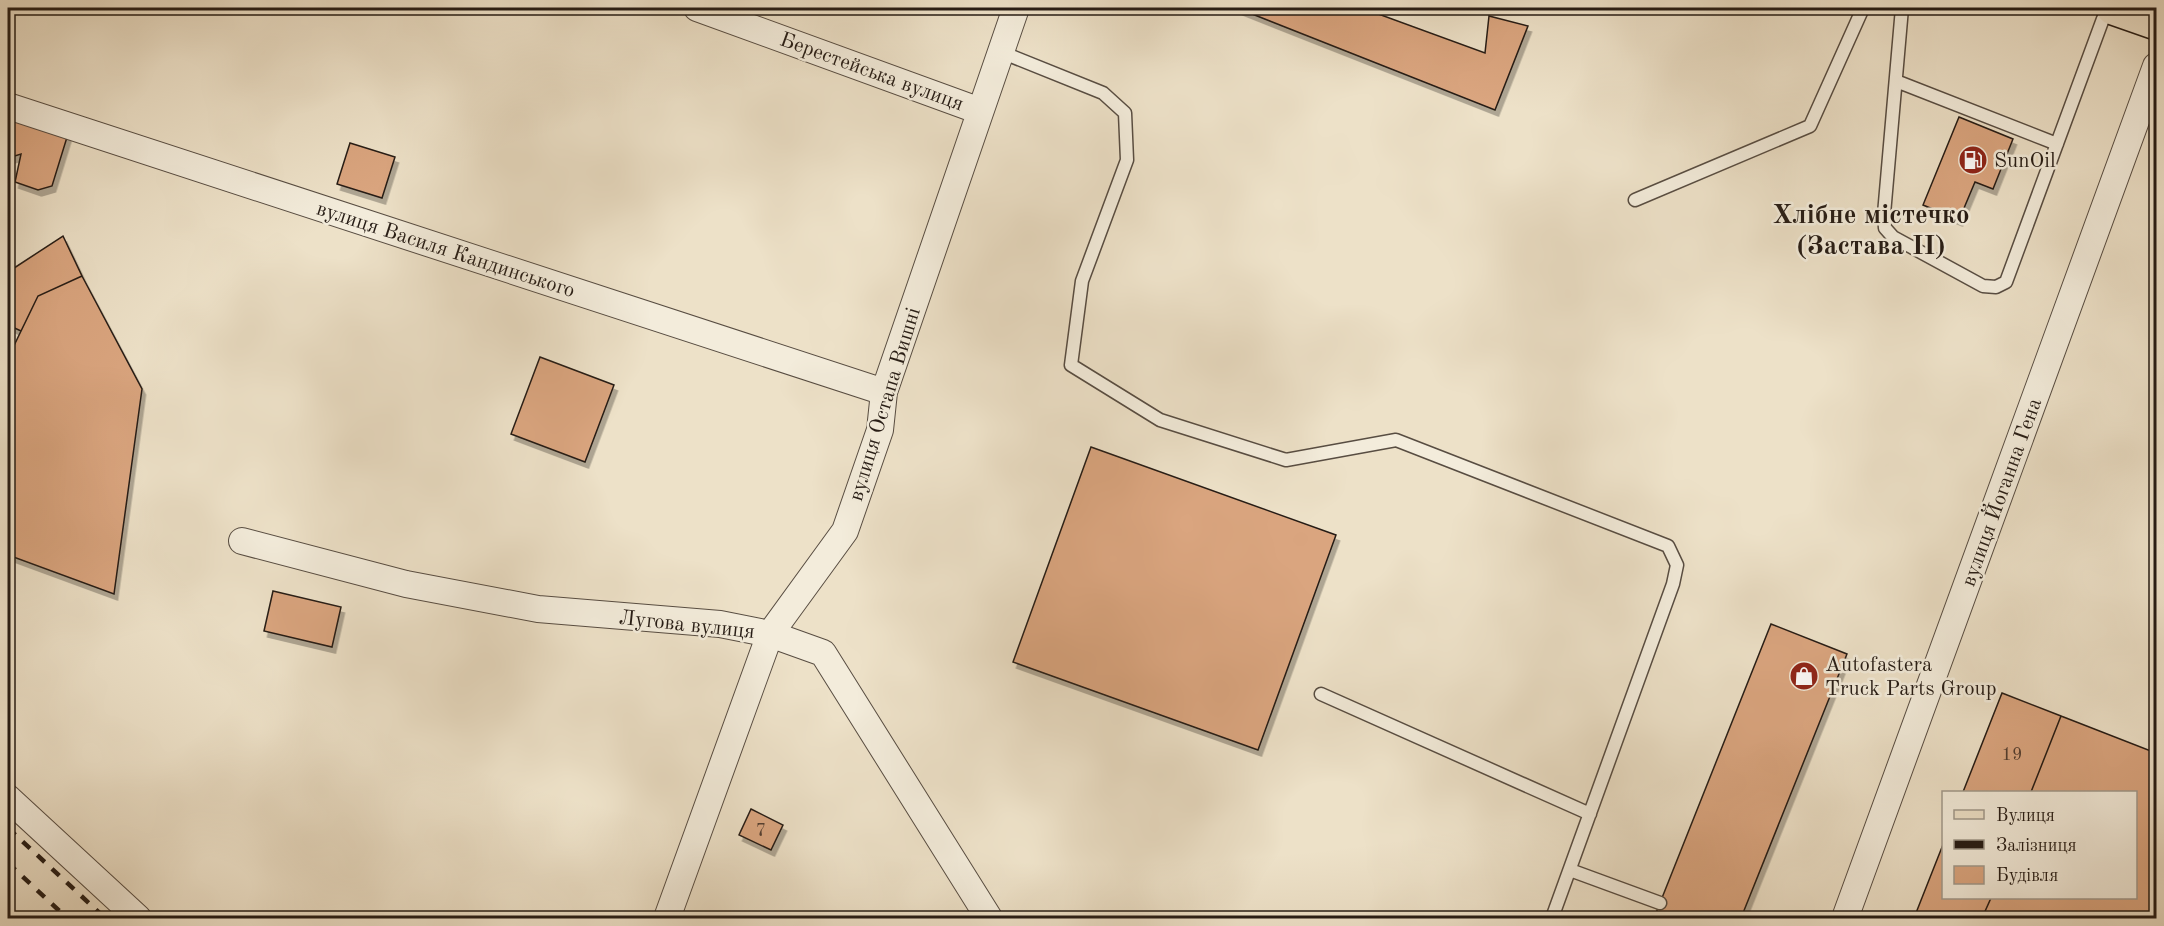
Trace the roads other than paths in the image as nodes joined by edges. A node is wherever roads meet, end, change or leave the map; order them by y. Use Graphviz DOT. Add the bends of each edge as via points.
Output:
graph roads {
  1 [pos="697,8"];
  2 [pos="1016,8"];
  3 [pos="1863,8"];
  4 [pos="1902,8"];
  5 [pos="2107,8"];
  6 [pos="2114,8"];
  7 [pos="2157,22"];
  8 [pos="1001,52"];
  9 [pos="2157,66"];
  10 [pos="1896,81"];
  11 [pos="8,105"];
  12 [pos="980,111"];
  13 [pos="2057,144"];
  14 [pos="1635,200"];
  15 [pos="884,392"];
  16 [pos="242,541"];
  17 [pos="770,633"];
  18 [pos="1321,694"];
  19 [pos="8,798"];
  20 [pos="1590,814"];
  21 [pos="1569,870"];
  22 [pos="1660,903"];
  23 [pos="138,918"];
  24 [pos="667,918"];
  25 [pos="989,918"];
  26 [pos="1552,918"];
  27 [pos="1845,918"];
  1 -- 12 [label="street, Берестейська вулиця"];
  2 -- 8 [label="street, вулиця Остапа Вишні"];
  3 -- 14 [label="lane" via="1810,126"];
  4 -- 10 [label="lane"];
  5 -- 13 [label="lane"];
  6 -- 7 [label="main road"];
  8 -- 12 [label="street, вулиця Остапа Вишні"];
  8 -- 20 [label="lane" via="1103,93 1125,113 1127,160 1083,280 1071,365 1160,420 1286,460 1396,440 1668,546 1677,565 1673,584"];
  9 -- 27 [label="street, вулиця Йоганна Гена"];
  10 -- 13 [label="lane"];
  10 -- 13 [label="lane" via="1885,228 1893,237 1983,286 1996,287 2006,282"];
  11 -- 15 [label="street, вулиця Василя Кандинського"];
  12 -- 15 [label="street, вулиця Остапа Вишні"];
  15 -- 17 [label="street, вулиця Остапа Вишні" via="880,430 844,531"];
  16 -- 17 [label="street, Лугова вулиця" via="406,584 537,609 720,624"];
  17 -- 24 [label="street, вулиця Остапа Вишні"];
  17 -- 25 [label="street, Лугова вулиця" via="824,653"];
  18 -- 20 [label="lane"];
  19 -- 23 [label="street"];
  20 -- 21 [label="lane"];
  21 -- 22 [label="lane"];
  21 -- 26 [label="lane"];
}
